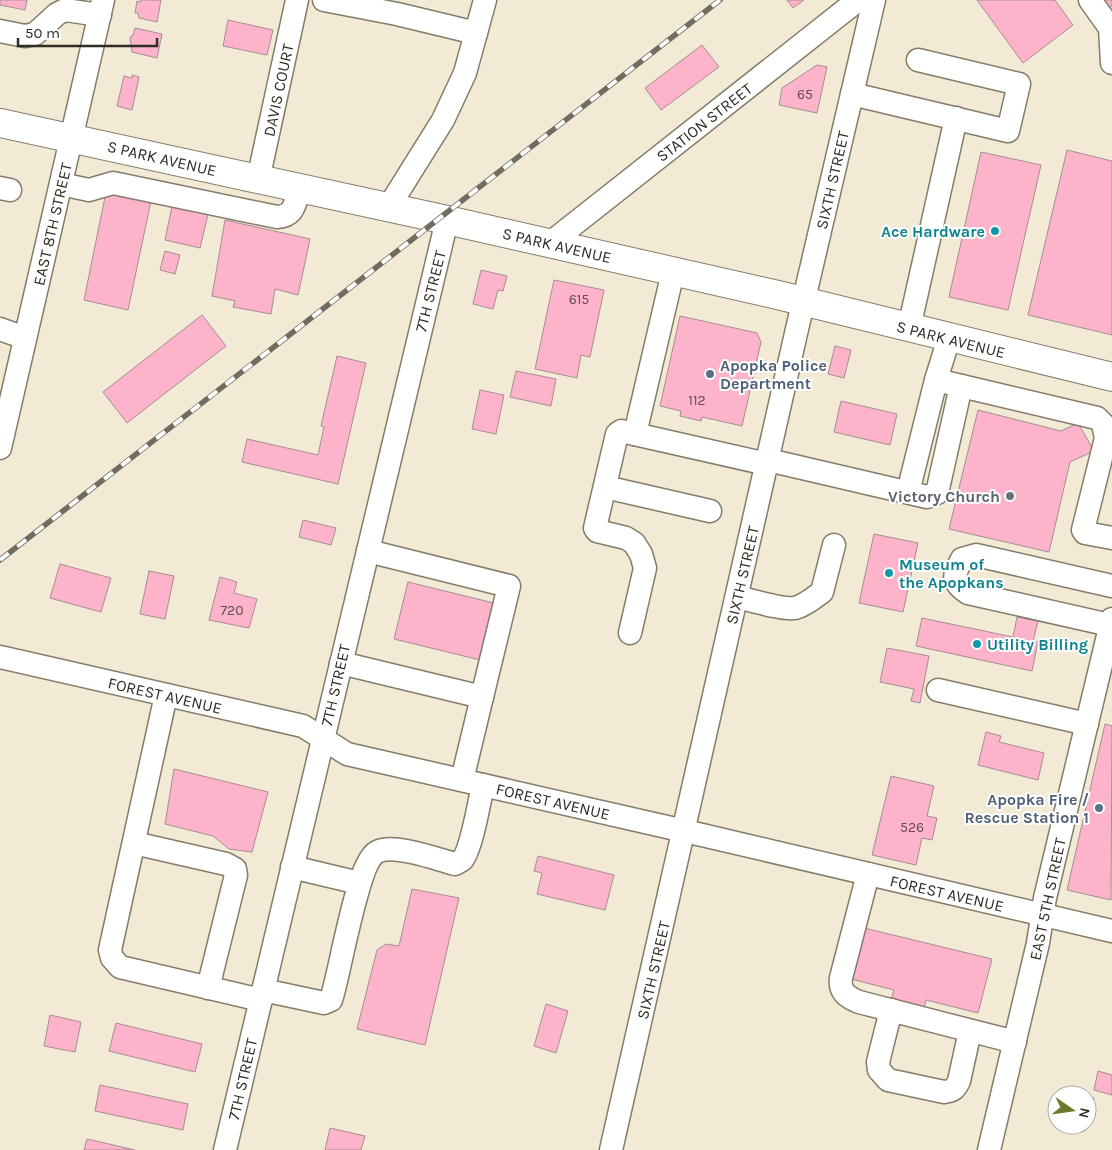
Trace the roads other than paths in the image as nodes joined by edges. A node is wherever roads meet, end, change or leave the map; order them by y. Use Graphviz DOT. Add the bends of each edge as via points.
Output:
graph roads {
  1 [pos="297,0"];
  2 [pos="324,0"];
  3 [pos="485,0"];
  4 [pos="858,0"];
  5 [pos="874,0"];
  6 [pos="1090,0"];
  7 [pos="101,7"];
  8 [pos="1111,27"];
  9 [pos="0,31"];
  10 [pos="476,33"];
  11 [pos="918,60"];
  12 [pos="1112,63"];
  13 [pos="852,94"];
  14 [pos="956,118"];
  15 [pos="0,124"];
  16 [pos="72,138"];
  17 [pos="165,159"];
  18 [pos="229,173"];
  19 [pos="258,180"];
  20 [pos="61,184"];
  21 [pos="300,189"];
  22 [pos="159,193"];
  23 [pos="221,205"];
  24 [pos="388,208"];
  25 [pos="448,220"];
  26 [pos="550,244"];
  27 [pos="673,272"];
  28 [pos="804,301"];
  29 [pos="909,328"];
  30 [pos="0,329"];
  31 [pos="25,338"];
  32 [pos="949,338"];
  33 [pos="1112,378"];
  34 [pos="936,380"];
  35 [pos="961,386"];
  36 [pos="634,434"];
  37 [pos="0,448"];
  38 [pos="768,462"];
  39 [pos="605,488"];
  40 [pos="908,492"];
  41 [pos="710,511"];
  42 [pos="1112,538"];
  43 [pos="834,544"];
  44 [pos="368,551"];
  45 [pos="1112,586"];
  46 [pos="737,597"];
  47 [pos="1111,622"];
  48 [pos="630,633"];
  49 [pos="0,657"];
  50 [pos="341,663"];
  51 [pos="938,690"];
  52 [pos="166,695"];
  53 [pos="482,697"];
  54 [pos="1087,724"];
  55 [pos="323,738"];
  56 [pos="472,783"];
  57 [pos="684,831"];
  58 [pos="134,843"];
  59 [pos="292,867"];
  60 [pos="868,874"];
  61 [pos="359,883"];
  62 [pos="1042,915"];
  63 [pos="1112,931"];
  64 [pos="208,988"];
  65 [pos="262,995"];
  66 [pos="891,1010"];
  67 [pos="970,1031"];
  68 [pos="1015,1042"];
  69 [pos="225,1150"];
  70 [pos="611,1150"];
  71 [pos="990,1150"];
  1 -- 19 [label="street, DAVIS COURT"];
  2 -- 10 [label="street"];
  3 -- 10 [label="street"];
  4 -- 26 [label="street, STATION STREET"];
  5 -- 13 [label="street, SIXTH STREET"];
  6 -- 8 [label="street"];
  7 -- 9 [label="street" via="66,10 35,34 25,36"];
  7 -- 16 [label="street, EAST 8TH STREET"];
  8 -- 12 [label="street"];
  10 -- 24 [label="street" via="465,73 442,120"];
  11 -- 14 [label="street" via="1019,84 1008,131"];
  13 -- 14 [label="street"];
  13 -- 28 [label="street, SIXTH STREET"];
  14 -- 29 [label="street"];
  15 -- 16 [label="main road, S PARK AVENUE"];
  16 -- 17 [label="main road, S PARK AVENUE"];
  16 -- 20 [label="street, EAST 8TH STREET"];
  17 -- 18 [label="main road, S PARK AVENUE"];
  17 -- 22 [label="street"];
  18 -- 19 [label="main road, S PARK AVENUE"];
  18 -- 23 [label="street"];
  19 -- 21 [label="main road, S PARK AVENUE"];
  20 -- 22 [label="street" via="90,190 113,183"];
  20 -- 31 [label="street, EAST 8TH STREET"];
  21 -- 23 [label="street" via="292,211 286,216"];
  21 -- 24 [label="main road, S PARK AVENUE"];
  22 -- 23 [label="street"];
  24 -- 25 [label="main road, S PARK AVENUE"];
  25 -- 26 [label="main road, S PARK AVENUE"];
  25 -- 44 [label="street, 7TH STREET"];
  26 -- 27 [label="main road, S PARK AVENUE"];
  27 -- 28 [label="main road, S PARK AVENUE"];
  27 -- 36 [label="street"];
  28 -- 29 [label="main road, S PARK AVENUE"];
  28 -- 38 [label="street, SIXTH STREET"];
  29 -- 32 [label="main road, S PARK AVENUE"];
  30 -- 31 [label="street"];
  31 -- 37 [label="street, EAST 8TH STREET"];
  32 -- 33 [label="main road, S PARK AVENUE"];
  32 -- 34 [label="street"];
  34 -- 35 [label="street"];
  34 -- 40 [label="street"];
  35 -- 40 [label="street" via="937,493 927,497"];
  35 -- 42 [label="street" via="1097,418 1103,424 1106,438 1083,530"];
  36 -- 38 [label="street"];
  36 -- 39 [label="street" via="621,431 617,434"];
  38 -- 40 [label="street"];
  38 -- 46 [label="street, SIXTH STREET"];
  39 -- 41 [label="street"];
  39 -- 48 [label="street" via="597,531 634,543 645,568"];
  43 -- 46 [label="street" via="822,592 809,601 794,608"];
  44 -- 50 [label="street, 7TH STREET"];
  44 -- 53 [label="street" via="509,586"];
  45 -- 47 [label="street" via="976,555 962,559 955,578 958,586 968,594"];
  46 -- 57 [label="street, SIXTH STREET"];
  47 -- 54 [label="street, EAST 5TH STREET"];
  49 -- 52 [label="street, FOREST AVENUE"];
  50 -- 53 [label="street"];
  50 -- 55 [label="street, 7TH STREET"];
  51 -- 54 [label="street"];
  52 -- 55 [label="street, FOREST AVENUE" via="303,726"];
  52 -- 58 [label="street"];
  53 -- 56 [label="street"];
  54 -- 62 [label="street, EAST 5TH STREET"];
  55 -- 56 [label="street, FOREST AVENUE" via="347,754"];
  55 -- 59 [label="street, 7TH STREET"];
  56 -- 57 [label="street, FOREST AVENUE"];
  56 -- 61 [label="street" via="475,823 462,860 455,864 393,848 376,852 367,862"];
  57 -- 60 [label="street, FOREST AVENUE"];
  57 -- 70 [label="street, SIXTH STREET"];
  58 -- 64 [label="street" via="110,950 112,958 120,967"];
  58 -- 64 [label="street" via="226,864 235,869"];
  59 -- 61 [label="street"];
  59 -- 65 [label="street, 7TH STREET"];
  60 -- 62 [label="street, FOREST AVENUE"];
  60 -- 66 [label="street" via="840,985 848,998"];
  61 -- 65 [label="street" via="331,1000 324,1003"];
  62 -- 63 [label="street, FOREST AVENUE"];
  62 -- 68 [label="street, EAST 5TH STREET"];
  64 -- 65 [label="street"];
  65 -- 69 [label="street, 7TH STREET"];
  66 -- 67 [label="street"];
  66 -- 67 [label="street" via="878,1062 879,1070 888,1080 952,1091 958,1081"];
  67 -- 68 [label="street"];
  68 -- 71 [label="street, EAST 5TH STREET"];
}
